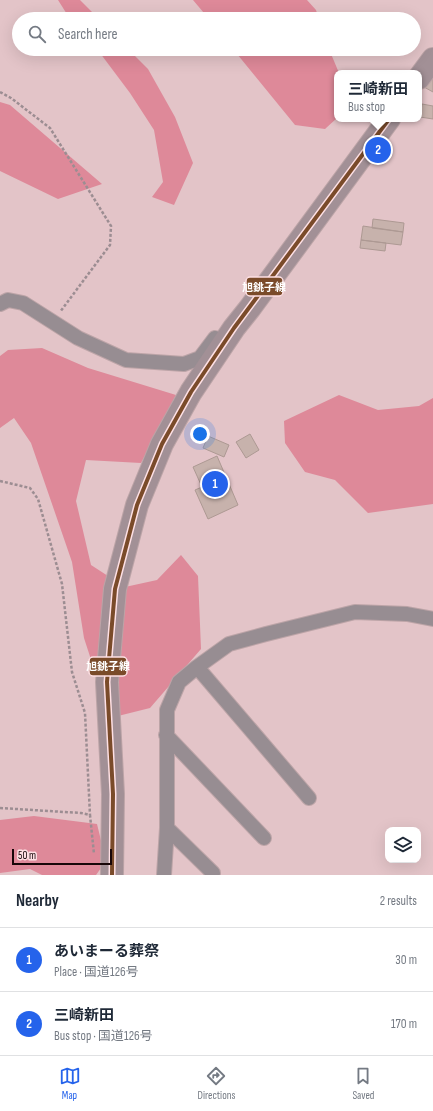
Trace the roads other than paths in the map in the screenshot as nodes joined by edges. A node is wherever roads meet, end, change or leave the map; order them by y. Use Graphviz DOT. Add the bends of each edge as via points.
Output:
graph roads {
  1 [pos="433,59"];
  2 [pos="422,74"];
  3 [pos="387,122"];
  4 [pos="0,304"];
  5 [pos="234,328"];
  6 [pos="433,618"];
  7 [pos="197,666"];
  8 [pos="166,735"];
  9 [pos="309,798"];
  10 [pos="167,828"];
  11 [pos="264,838"];
  12 [pos="213,873"];
  13 [pos="112,875"];
  14 [pos="164,875"];
  1 -- 2 [label="highway"];
  3 -- 5 [label="highway"];
  4 -- 5 [label="street" via="8,300 23,303 78,338 126,360 184,364 200,358 226,323"];
  5 -- 13 [label="highway" via="191,392 162,444 137,505 115,589 107,682 113,794"];
  6 -- 7 [label="street" via="355,612 229,644"];
  7 -- 8 [label="street" via="179,682 167,710"];
  7 -- 9 [label="street"];
  8 -- 10 [label="street"];
  8 -- 11 [label="street"];
  10 -- 12 [label="street"];
  10 -- 14 [label="street"];
}
